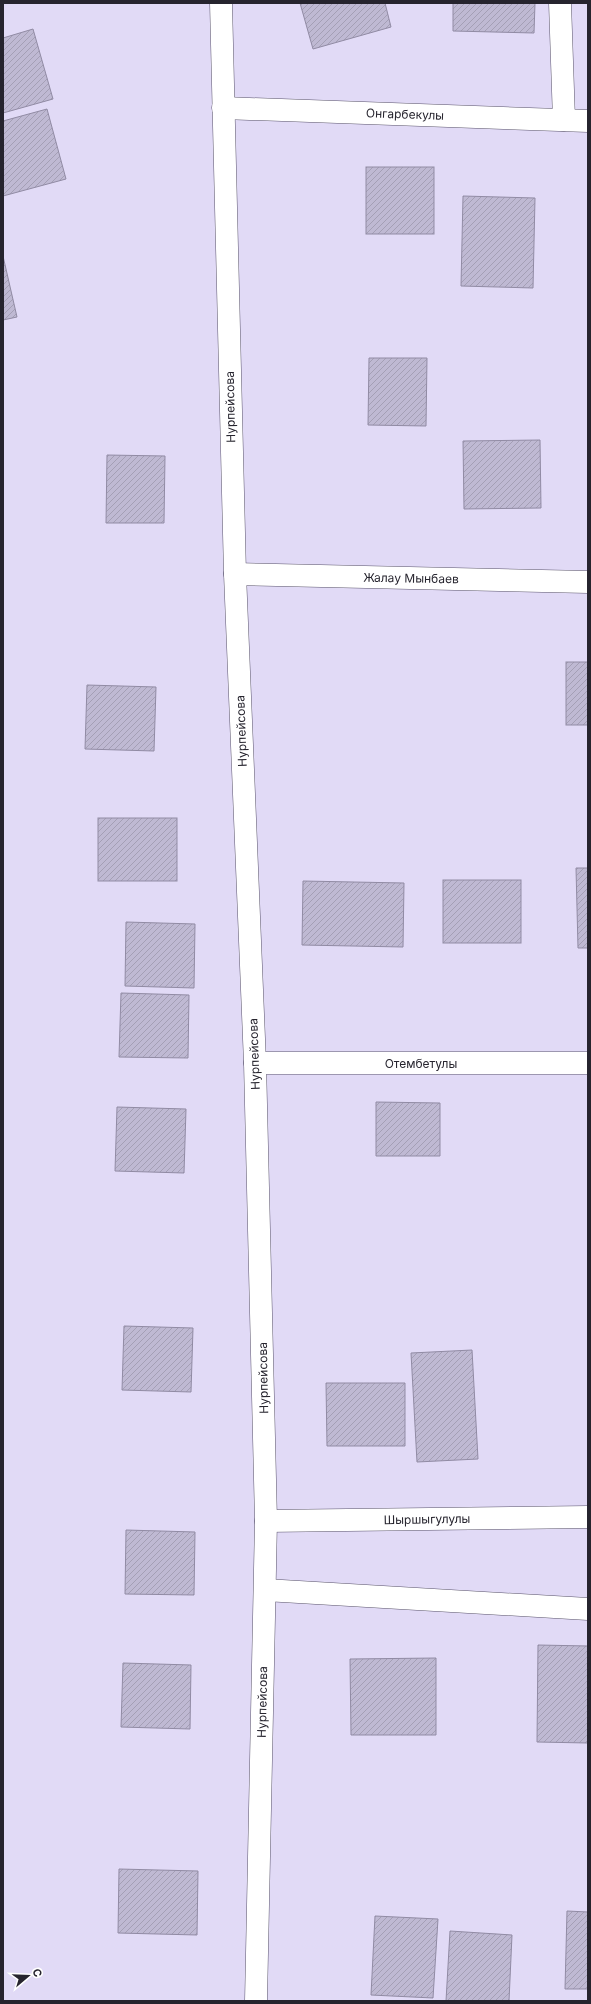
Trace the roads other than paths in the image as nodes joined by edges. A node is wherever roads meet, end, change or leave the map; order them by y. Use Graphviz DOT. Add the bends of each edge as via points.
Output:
graph roads {
  1 [pos="221,3"];
  2 [pos="560,3"];
  3 [pos="223,108"];
  4 [pos="564,120"];
  5 [pos="588,121"];
  6 [pos="235,574"];
  7 [pos="588,582"];
  8 [pos="255,1063"];
  9 [pos="588,1063"];
  10 [pos="588,1518"];
  11 [pos="266,1521"];
  12 [pos="265,1590"];
  13 [pos="588,1609"];
  14 [pos="256,2001"];
  1 -- 3 [label="street, Нурпейсова"];
  2 -- 4 [label="street"];
  3 -- 4 [label="street, Онгарбекулы"];
  3 -- 6 [label="street, Нурпейсова"];
  4 -- 5 [label="street, Онгарбекулы"];
  6 -- 7 [label="street, Жалау Мынбаев"];
  6 -- 8 [label="street, Нурпейсова"];
  8 -- 9 [label="street, Отембетулы"];
  8 -- 11 [label="street, Нурпейсова"];
  10 -- 11 [label="street, Шыршыгулулы"];
  11 -- 12 [label="street, Нурпейсова"];
  12 -- 13 [label="street"];
  12 -- 14 [label="street, Нурпейсова"];
}
